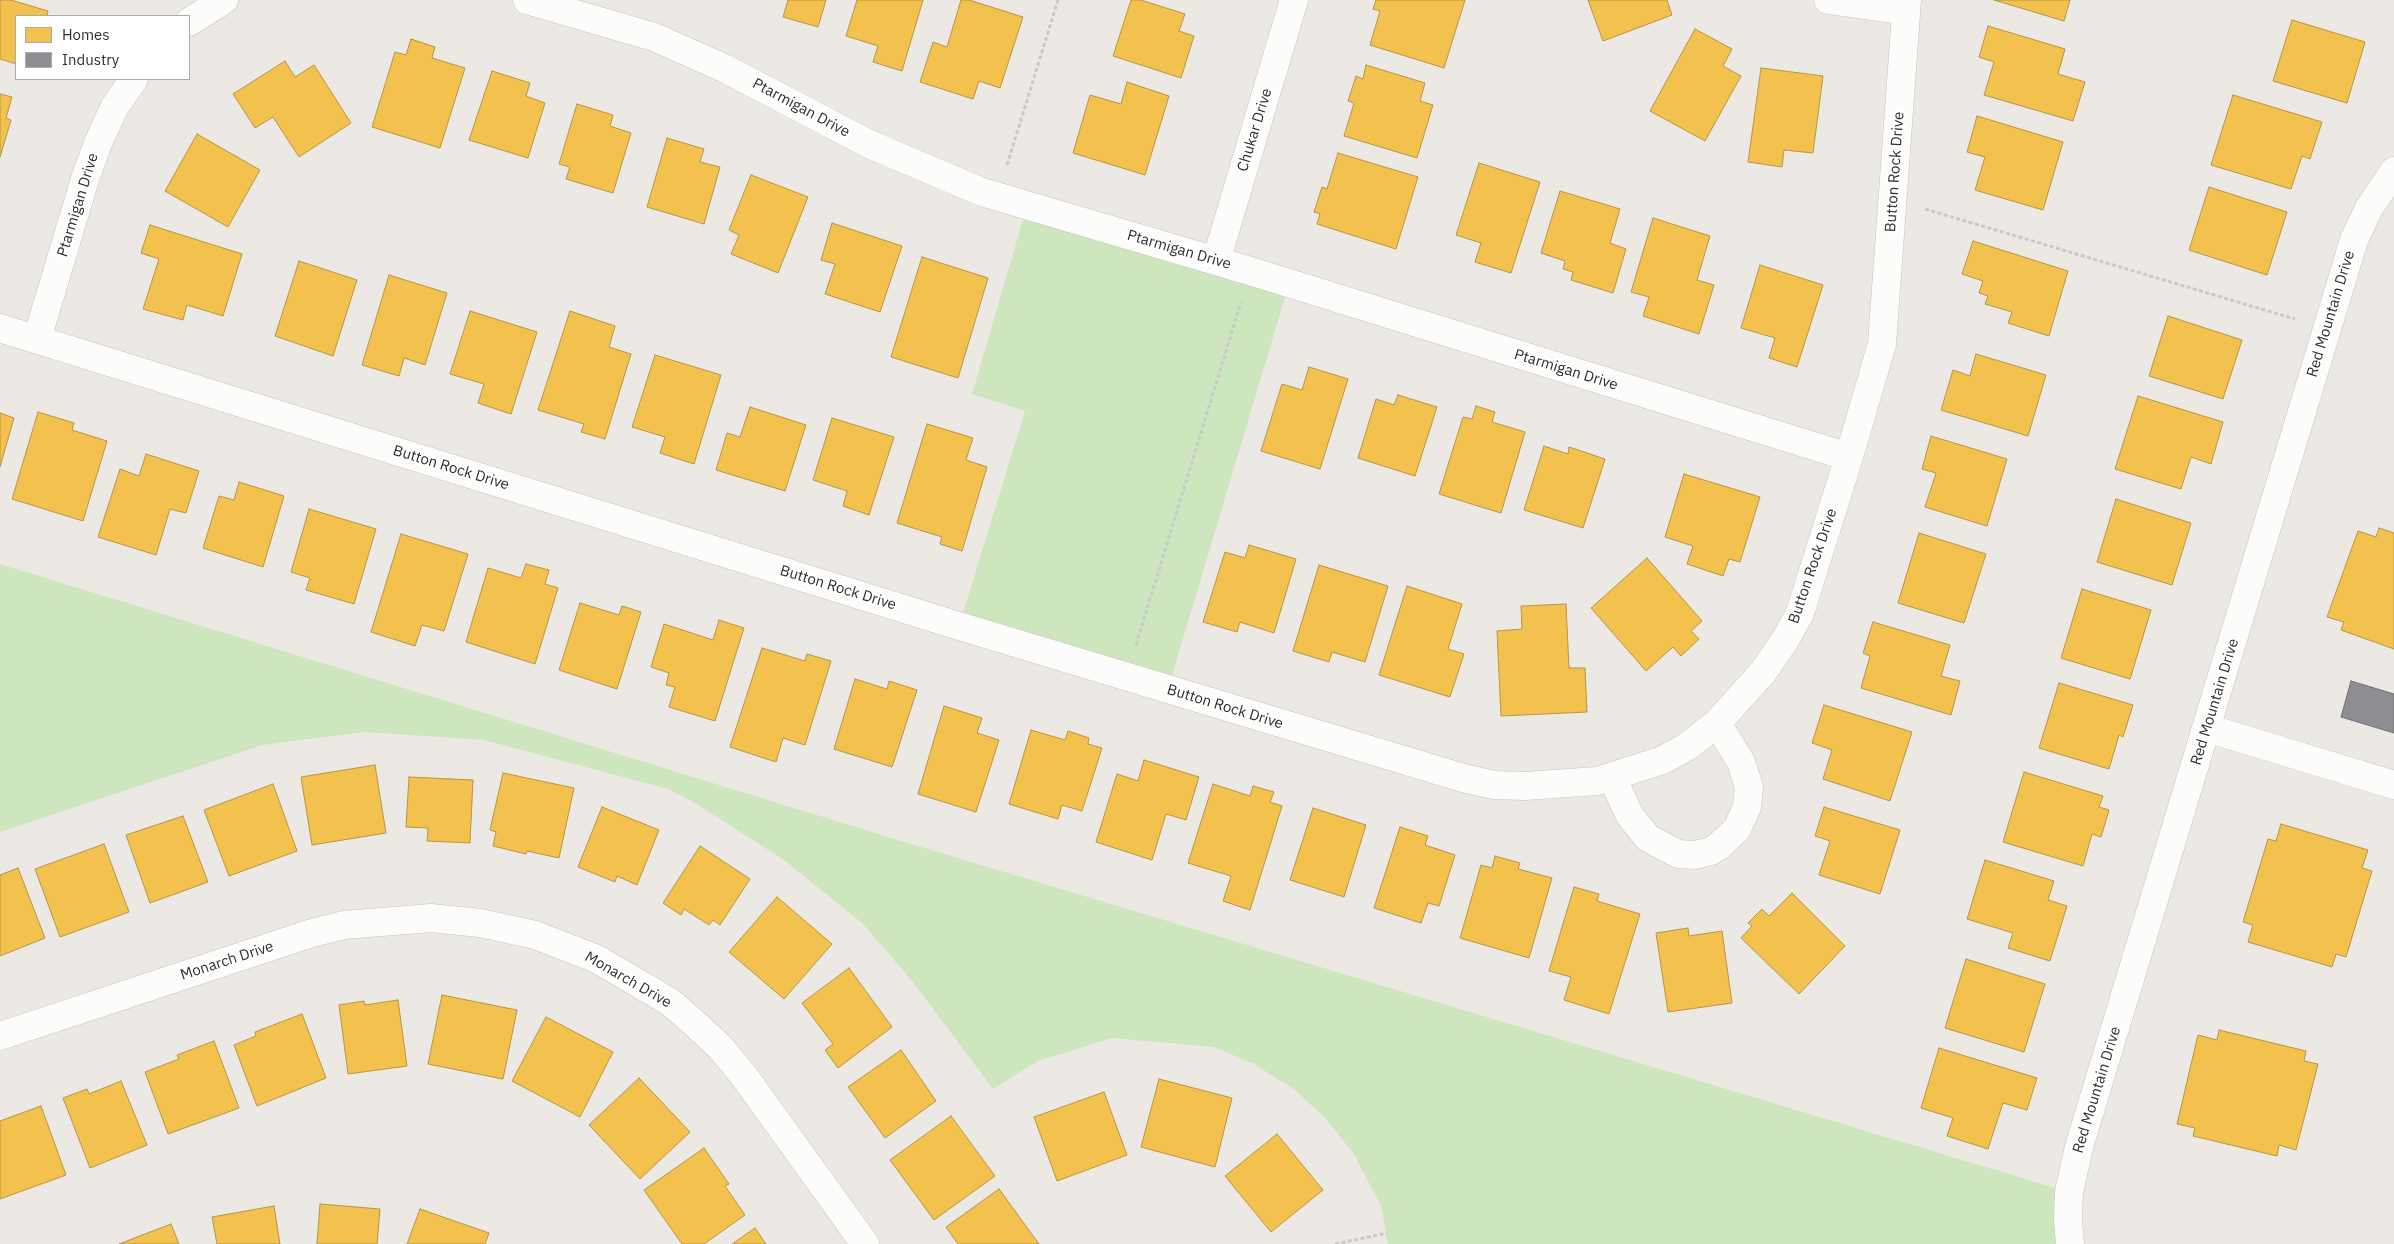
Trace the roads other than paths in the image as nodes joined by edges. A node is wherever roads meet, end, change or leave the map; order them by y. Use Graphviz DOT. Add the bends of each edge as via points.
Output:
graph roads {
  1 [pos="224,0"];
  2 [pos="527,0"];
  3 [pos="1294,0"];
  4 [pos="1828,0"];
  5 [pos="1906,6"];
  6 [pos="189,14"];
  7 [pos="133,80"];
  8 [pos="2394,171"];
  9 [pos="1216,261"];
  10 [pos="0,328"];
  11 [pos="38,339"];
  12 [pos="1849,457"];
  13 [pos="1717,724"];
  14 [pos="2208,728"];
  15 [pos="1612,777"];
  16 [pos="2394,785"];
  17 [pos="0,1036"];
  18 [pos="865,1244"];
  19 [pos="2070,1244"];
  1 -- 6 [label="street"];
  2 -- 9 [label="street, Ptarmigan Drive" via="654,37 726,69 869,144 998,197"];
  3 -- 9 [label="street, Chukar Drive"];
  4 -- 5 [label="street"];
  5 -- 12 [label="street, Button Rock Drive" via="1882,344"];
  7 -- 11 [label="street, Ptarmigan Drive" via="114,108 98,143"];
  8 -- 14 [label="street, Red Mountain Drive" via="2369,208 2354,240"];
  9 -- 12 [label="street, Ptarmigan Drive"];
  10 -- 11 [label="street, Button Rock Drive"];
  11 -- 15 [label="street, Button Rock Drive" via="1126,677 1471,780 1525,786 1572,784"];
  12 -- 13 [label="street, Button Rock Drive" via="1800,613 1763,672"];
  13 -- 15 [label="street, Button Rock Drive" via="1663,760"];
  13 -- 15 [label="street" via="1741,762 1749,787 1745,812 1737,828 1711,851 1695,855 1678,854 1648,838 1630,816"];
  14 -- 16 [label="street"];
  14 -- 19 [label="street, Red Mountain Drive" via="2079,1147 2070,1192"];
  17 -- 18 [label="street, Monarch Drive" via="312,933 344,926 432,918 508,928 536,935 597,959 670,1002 693,1022 744,1076"];
}
